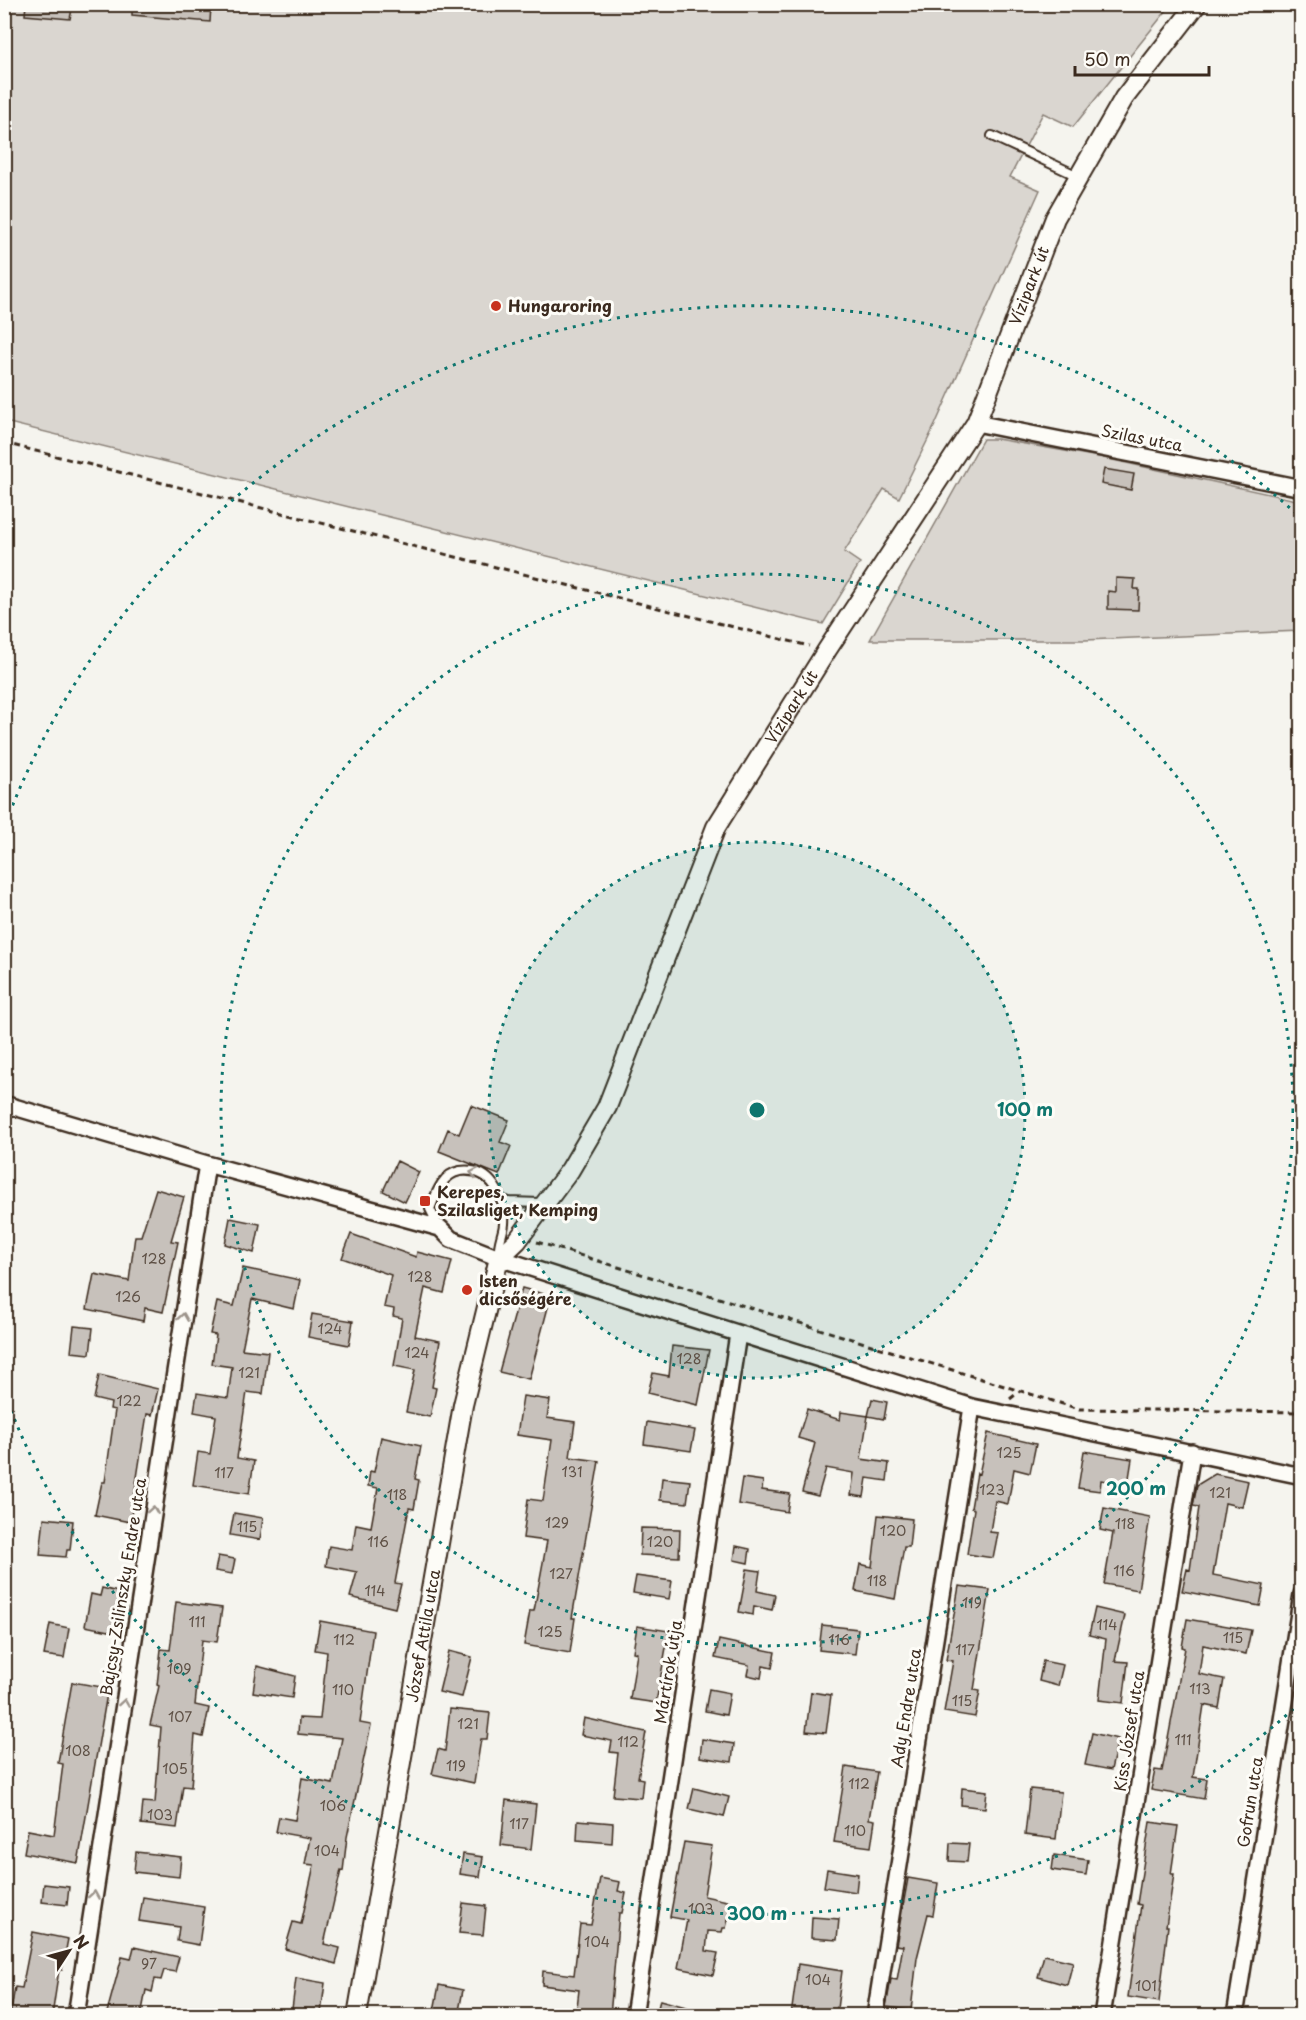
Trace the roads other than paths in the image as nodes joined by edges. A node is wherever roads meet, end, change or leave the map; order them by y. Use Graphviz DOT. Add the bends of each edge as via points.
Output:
graph roads {
  1 [pos="1197,4"];
  2 [pos="992,136"];
  3 [pos="1079,176"];
  4 [pos="976,423"];
  5 [pos="1302,488"];
  6 [pos="4,1104"];
  7 [pos="207,1164"];
  8 [pos="500,1199"];
  9 [pos="548,1200"];
  10 [pos="440,1228"];
  11 [pos="499,1258"];
  12 [pos="738,1334"];
  13 [pos="972,1407"];
  14 [pos="1192,1452"];
  15 [pos="1301,1475"];
  16 [pos="1302,1594"];
  17 [pos="76,2016"];
  18 [pos="357,2016"];
  19 [pos="634,2016"];
  20 [pos="875,2016"];
  21 [pos="1102,2016"];
  22 [pos="1235,2016"];
  1 -- 3 [label="street, Vízipark út" via="1124,98"];
  2 -- 3 [label="lane"];
  3 -- 4 [label="street, Vízipark út" via="1055,218"];
  4 -- 5 [label="street, Szilas utca"];
  4 -- 9 [label="street, Vízipark út" via="716,828 607,1107"];
  6 -- 7 [label="street"];
  7 -- 10 [label="street"];
  17 -- 7 [label="street, Bajcsy-Zsilinszky Endre utca, one-way"];
  8 -- 9 [label="lane" via="537,1204"];
  8 -- 10 [label="lane, one-way" via="492,1180 483,1174 452,1173 437,1190 430,1209"];
  8 -- 11 [label="lane" via="504,1225"];
  9 -- 11 [label="street, Vízipark út"];
  10 -- 11 [label="street" via="451,1239"];
  11 -- 12 [label="street"];
  11 -- 18 [label="street, József Attila utca" via="463,1405"];
  12 -- 13 [label="street"];
  12 -- 19 [label="street, Mártírok útja"];
  13 -- 14 [label="street"];
  13 -- 20 [label="street, Ady Endre utca"];
  14 -- 15 [label="street"];
  14 -- 21 [label="street, Kiss József utca"];
  16 -- 22 [label="street, Gofrun utca"];
}
